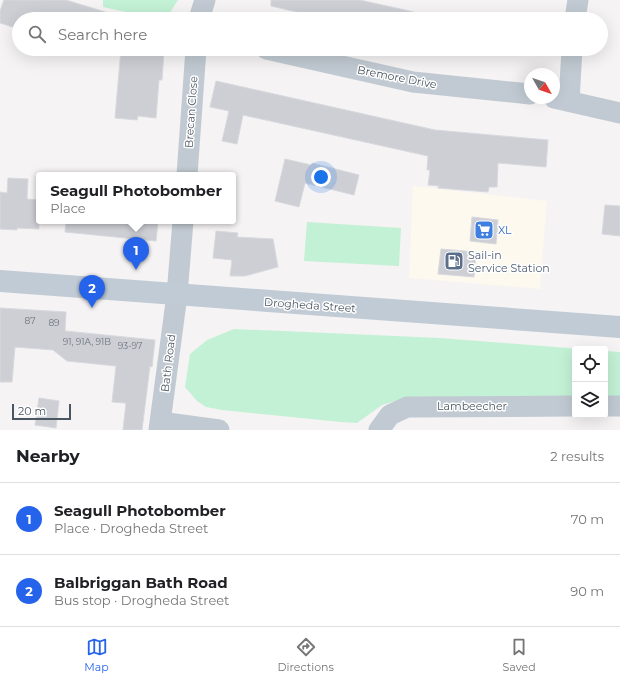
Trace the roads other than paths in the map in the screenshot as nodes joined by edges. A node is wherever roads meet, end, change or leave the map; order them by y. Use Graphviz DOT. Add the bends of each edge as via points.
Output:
graph roads {
  1 [pos="205,0"];
  2 [pos="578,0"];
  3 [pos="201,12"];
  4 [pos="576,12"];
  5 [pos="196,56"];
  6 [pos="297,56"];
  7 [pos="571,56"];
  8 [pos="524,93"];
  9 [pos="562,99"];
  10 [pos="620,113"];
  11 [pos="187,172"];
  12 [pos="183,224"];
  13 [pos="0,281"];
  14 [pos="177,295"];
  15 [pos="620,327"];
  16 [pos="572,406"];
  17 [pos="608,406"];
  18 [pos="620,406"];
  19 [pos="160,426"];
  20 [pos="219,430"];
  21 [pos="379,430"];
  1 -- 3 [label="street"];
  2 -- 4 [label="street"];
  5 -- 11 [label="street, Brecan Close"];
  6 -- 8 [label="street, Bremore Drive" via="413,82"];
  7 -- 9 [label="street"];
  9 -- 10 [label="street"];
  12 -- 14 [label="street"];
  13 -- 14 [label="main road, Drogheda Street"];
  14 -- 15 [label="main road, Drogheda Street"];
  14 -- 19 [label="street, Bath Road"];
  16 -- 21 [label="street, Lambeecher" via="407,407 390,415"];
  17 -- 18 [label="street"];
  19 -- 20 [label="street"];
}
